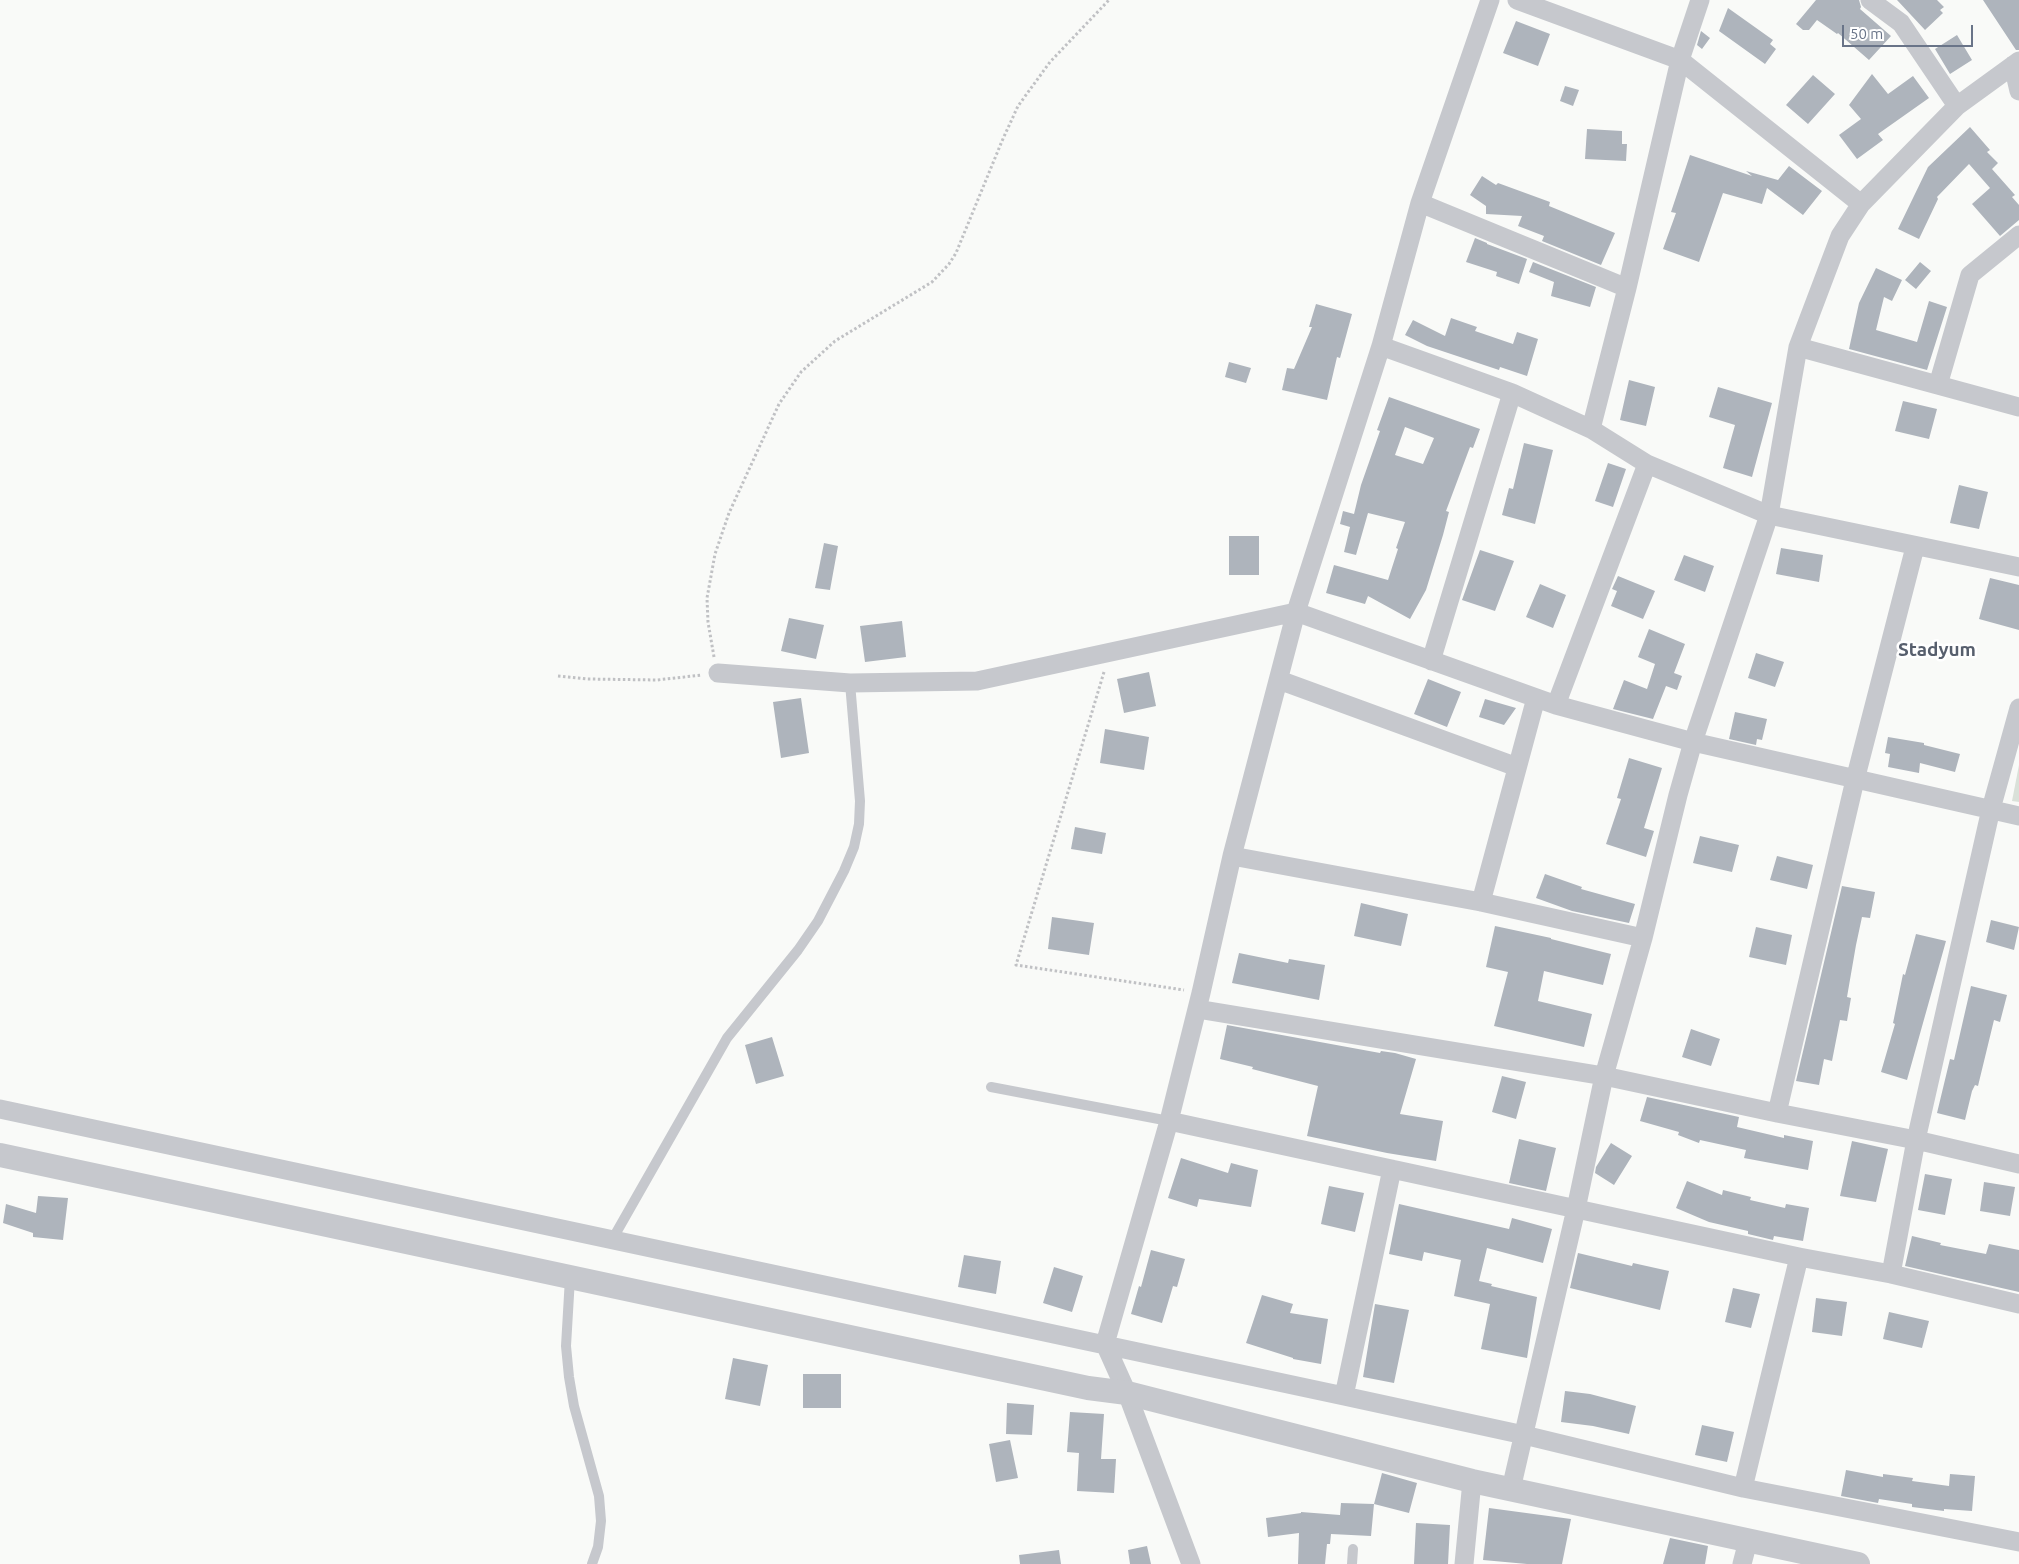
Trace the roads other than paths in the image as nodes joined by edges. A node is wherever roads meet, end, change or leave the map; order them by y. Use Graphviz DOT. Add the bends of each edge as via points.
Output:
graph roads {
  1 [pos="1490,0"];
  2 [pos="1517,0"];
  3 [pos="1700,0"];
  4 [pos="1870,0"];
  5 [pos="1680,60"];
  6 [pos="2016,63"];
  7 [pos="2019,91"];
  8 [pos="1956,106"];
  9 [pos="1420,203"];
  10 [pos="1861,204"];
  11 [pos="2019,235"];
  12 [pos="1627,288"];
  13 [pos="1381,346"];
  14 [pos="1798,347"];
  15 [pos="1938,385"];
  16 [pos="1512,393"];
  17 [pos="2019,407"];
  18 [pos="1590,429"];
  19 [pos="1647,464"];
  20 [pos="1769,515"];
  21 [pos="1915,547"];
  22 [pos="2019,567"];
  23 [pos="1296,612"];
  24 [pos="1431,661"];
  25 [pos="718,674"];
  26 [pos="1278,680"];
  27 [pos="850,683"];
  28 [pos="1536,698"];
  29 [pos="1556,705"];
  30 [pos="2019,709"];
  31 [pos="1693,742"];
  32 [pos="1518,767"];
  33 [pos="1855,780"];
  34 [pos="1991,809"];
  35 [pos="2019,816"];
  36 [pos="1232,856"];
  37 [pos="1481,902"];
  38 [pos="1643,938"];
  39 [pos="1199,1001"];
  40 [pos="1604,1076"];
  41 [pos="991,1087"];
  42 [pos="0,1109"];
  43 [pos="1778,1113"];
  44 [pos="1169,1121"];
  45 [pos="1916,1140"];
  46 [pos="0,1155"];
  47 [pos="2019,1164"];
  48 [pos="1392,1169"];
  49 [pos="1576,1209"];
  50 [pos="612,1240"];
  51 [pos="1799,1257"];
  52 [pos="1891,1274"];
  53 [pos="570,1278"];
  54 [pos="2019,1304"];
  55 [pos="1105,1344"];
  56 [pos="1127,1393"];
  57 [pos="1344,1396"];
  58 [pos="1524,1435"];
  59 [pos="1472,1481"];
  60 [pos="1743,1488"];
  61 [pos="1511,1489"];
  62 [pos="1748,1541"];
  63 [pos="2019,1542"];
  64 [pos="1353,1549"];
  65 [pos="592,1564"];
  66 [pos="1191,1564"];
  67 [pos="1352,1564"];
  68 [pos="1464,1564"];
  69 [pos="1742,1564"];
  70 [pos="1858,1564"];
  1 -- 9 [label="street"];
  2 -- 5 [label="street"];
  3 -- 5 [label="street"];
  4 -- 8 [label="street" via="1901,23"];
  5 -- 10 [label="street"];
  5 -- 12 [label="street"];
  6 -- 7 [label="street"];
  6 -- 8 [label="street"];
  8 -- 10 [label="street"];
  9 -- 12 [label="street"];
  9 -- 13 [label="street"];
  10 -- 14 [label="street" via="1840,236"];
  11 -- 15 [label="street" via="1970,275"];
  12 -- 18 [label="street"];
  13 -- 16 [label="street"];
  13 -- 23 [label="street"];
  14 -- 15 [label="street"];
  14 -- 20 [label="street"];
  15 -- 17 [label="street"];
  16 -- 18 [label="street"];
  16 -- 24 [label="street"];
  18 -- 19 [label="street"];
  19 -- 20 [label="street"];
  19 -- 29 [label="street"];
  20 -- 21 [label="street"];
  20 -- 31 [label="street"];
  21 -- 22 [label="street"];
  21 -- 33 [label="street"];
  23 -- 24 [label="street"];
  23 -- 26 [label="street"];
  23 -- 27 [label="street" via="976,680"];
  24 -- 28 [label="street"];
  25 -- 27 [label="street"];
  26 -- 32 [label="street"];
  26 -- 36 [label="street"];
  27 -- 50 [label="lane" via="860,801 854,847 844,871 818,921 798,950 727,1038"];
  28 -- 29 [label="street"];
  28 -- 32 [label="street"];
  29 -- 31 [label="street"];
  30 -- 34 [label="street"];
  31 -- 33 [label="street"];
  31 -- 38 [label="street"];
  32 -- 37 [label="street"];
  33 -- 34 [label="street"];
  33 -- 43 [label="street"];
  34 -- 35 [label="street"];
  34 -- 45 [label="street"];
  36 -- 37 [label="street"];
  36 -- 39 [label="street"];
  37 -- 38 [label="street"];
  38 -- 40 [label="street"];
  39 -- 40 [label="street"];
  39 -- 44 [label="street"];
  40 -- 43 [label="street"];
  40 -- 49 [label="street"];
  41 -- 44 [label="lane"];
  42 -- 50 [label="street"];
  43 -- 45 [label="street"];
  44 -- 48 [label="street"];
  44 -- 55 [label="street"];
  45 -- 47 [label="street"];
  45 -- 52 [label="street"];
  46 -- 53 [label="street"];
  48 -- 49 [label="street"];
  48 -- 57 [label="street"];
  49 -- 51 [label="street"];
  49 -- 58 [label="street"];
  50 -- 55 [label="street"];
  51 -- 52 [label="street"];
  51 -- 60 [label="street"];
  52 -- 54 [label="street"];
  53 -- 56 [label="street" via="1078,1386"];
  53 -- 65 [label="lane" via="566,1346 569,1377 600,1505 598,1547"];
  55 -- 56 [label="street"];
  55 -- 57 [label="street"];
  56 -- 59 [label="street"];
  56 -- 66 [label="street"];
  57 -- 58 [label="street"];
  58 -- 60 [label="street"];
  58 -- 61 [label="street"];
  59 -- 61 [label="street"];
  59 -- 68 [label="street"];
  60 -- 63 [label="street"];
  61 -- 62 [label="street"];
  62 -- 69 [label="street"];
  62 -- 70 [label="street"];
  64 -- 67 [label="lane"];
}
